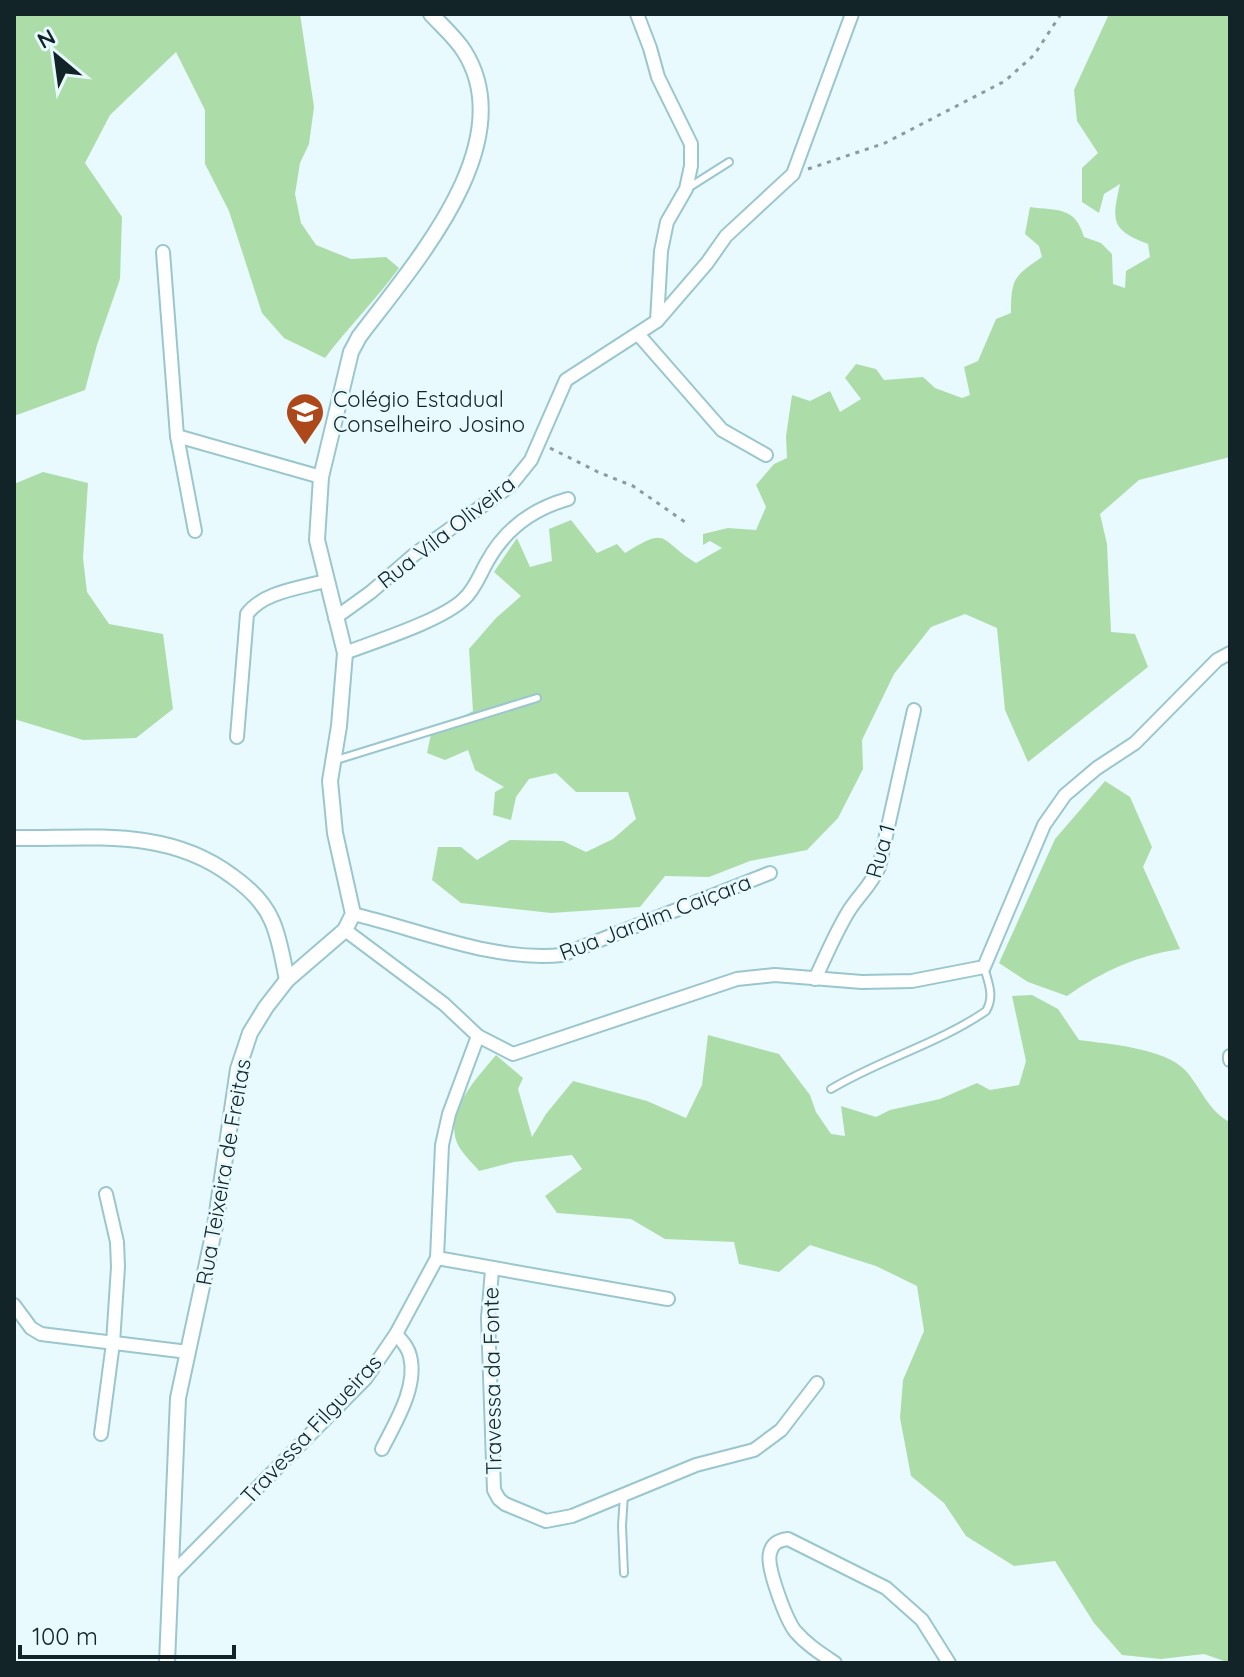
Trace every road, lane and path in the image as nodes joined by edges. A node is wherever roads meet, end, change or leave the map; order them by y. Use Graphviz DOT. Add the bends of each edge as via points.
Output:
graph roads {
  1 [pos="431,14"];
  2 [pos="637,14"];
  3 [pos="852,14"];
  4 [pos="1061,14"];
  5 [pos="729,162"];
  6 [pos="793,174"];
  7 [pos="686,189"];
  8 [pos="163,252"];
  9 [pos="657,321"];
  10 [pos="638,334"];
  11 [pos="177,436"];
  12 [pos="539,444"];
  13 [pos="766,455"];
  14 [pos="321,477"];
  15 [pos="568,499"];
  16 [pos="685,522"];
  17 [pos="195,531"];
  18 [pos="325,581"];
  19 [pos="335,618"];
  20 [pos="345,653"];
  21 [pos="1230,653"];
  22 [pos="537,698"];
  23 [pos="914,710"];
  24 [pos="237,737"];
  25 [pos="333,761"];
  26 [pos="14,838"];
  27 [pos="770,873"];
  28 [pos="353,914"];
  29 [pos="345,930"];
  30 [pos="984,967"];
  31 [pos="815,979"];
  32 [pos="287,980"];
  33 [pos="478,1036"];
  34 [pos="831,1089"];
  35 [pos="106,1194"];
  36 [pos="437,1258"];
  37 [pos="492,1270"];
  38 [pos="668,1299"];
  39 [pos="14,1305"];
  40 [pos="396,1334"];
  41 [pos="113,1343"];
  42 [pos="188,1352"];
  43 [pos="817,1383"];
  44 [pos="101,1434"];
  45 [pos="382,1449"];
  46 [pos="624,1494"];
  47 [pos="624,1573"];
  48 [pos="172,1574"];
  49 [pos="167,1663"];
  50 [pos="835,1663"];
  51 [pos="949,1663"];
  1 -- 14 [label="street" via="473,69 481,109 478,141 449,214 351,352"];
  2 -- 7 [label="street" via="658,77 691,144"];
  3 -- 6 [label="street, Rua Vila Oliveira"];
  4 -- 6 [label="path" via="1034,55 1005,81 885,143"];
  5 -- 7 [label="lane"];
  6 -- 9 [label="street, Rua Vila Oliveira" via="726,236"];
  7 -- 9 [label="street" via="667,222"];
  8 -- 11 [label="street"];
  9 -- 10 [label="street, Rua Vila Oliveira"];
  10 -- 12 [label="street, Rua Vila Oliveira" via="566,380"];
  10 -- 13 [label="street" via="722,430"];
  11 -- 14 [label="street"];
  11 -- 17 [label="street"];
  12 -- 16 [label="path" via="633,486"];
  12 -- 19 [label="street, Rua Vila Oliveira" via="510,486"];
  14 -- 18 [label="street" via="317,540"];
  15 -- 20 [label="street" via="505,533 472,591 453,608"];
  18 -- 19 [label="street"];
  18 -- 24 [label="street" via="263,600 247,614"];
  19 -- 20 [label="street"];
  20 -- 25 [label="street"];
  21 -- 30 [label="street" via="1135,743 1065,795 1044,825"];
  22 -- 25 [label="lane"];
  23 -- 31 [label="street, Rua 1" via="879,867"];
  25 -- 28 [label="street" via="335,833"];
  26 -- 32 [label="street" via="147,840 198,855 260,900 272,920"];
  27 -- 28 [label="street, Rua Jardim Caiçara" via="562,955 534,958 496,953"];
  28 -- 29 [label="street, Rua Teixeira de Freitas"];
  29 -- 32 [label="street, Rua Teixeira de Freitas"];
  29 -- 33 [label="street"];
  30 -- 31 [label="street" via="912,981"];
  30 -- 34 [label="lane" via="991,992 986,1011"];
  31 -- 33 [label="street" via="737,979 513,1054"];
  32 -- 42 [label="street, Rua Teixeira de Freitas" via="250,1033 238,1069 215,1226"];
  33 -- 36 [label="street, Travessa Filgueiras" via="442,1145"];
  35 -- 41 [label="street" via="117,1242"];
  36 -- 37 [label="street, Travessa da Fonte"];
  36 -- 40 [label="street, Travessa Filgueiras"];
  37 -- 38 [label="street, Travessa da Fonte"];
  37 -- 46 [label="street, Travessa da Fonte" via="488,1318 494,1490 499,1499 546,1521"];
  39 -- 41 [label="street" via="41,1334"];
  40 -- 45 [label="street" via="410,1355 411,1379"];
  40 -- 48 [label="street, Travessa Filgueiras" via="366,1378"];
  41 -- 42 [label="street"];
  41 -- 44 [label="street"];
  42 -- 48 [label="street, Rua Teixeira de Freitas" via="178,1398"];
  43 -- 46 [label="street, Travessa da Fonte" via="781,1430 754,1450 696,1465"];
  46 -- 47 [label="lane"];
  48 -- 49 [label="street, Rua Teixeira de Freitas"];
  50 -- 51 [label="street" via="811,1647 783,1612 769,1557 774,1543 788,1539 886,1588 922,1620"];
}
